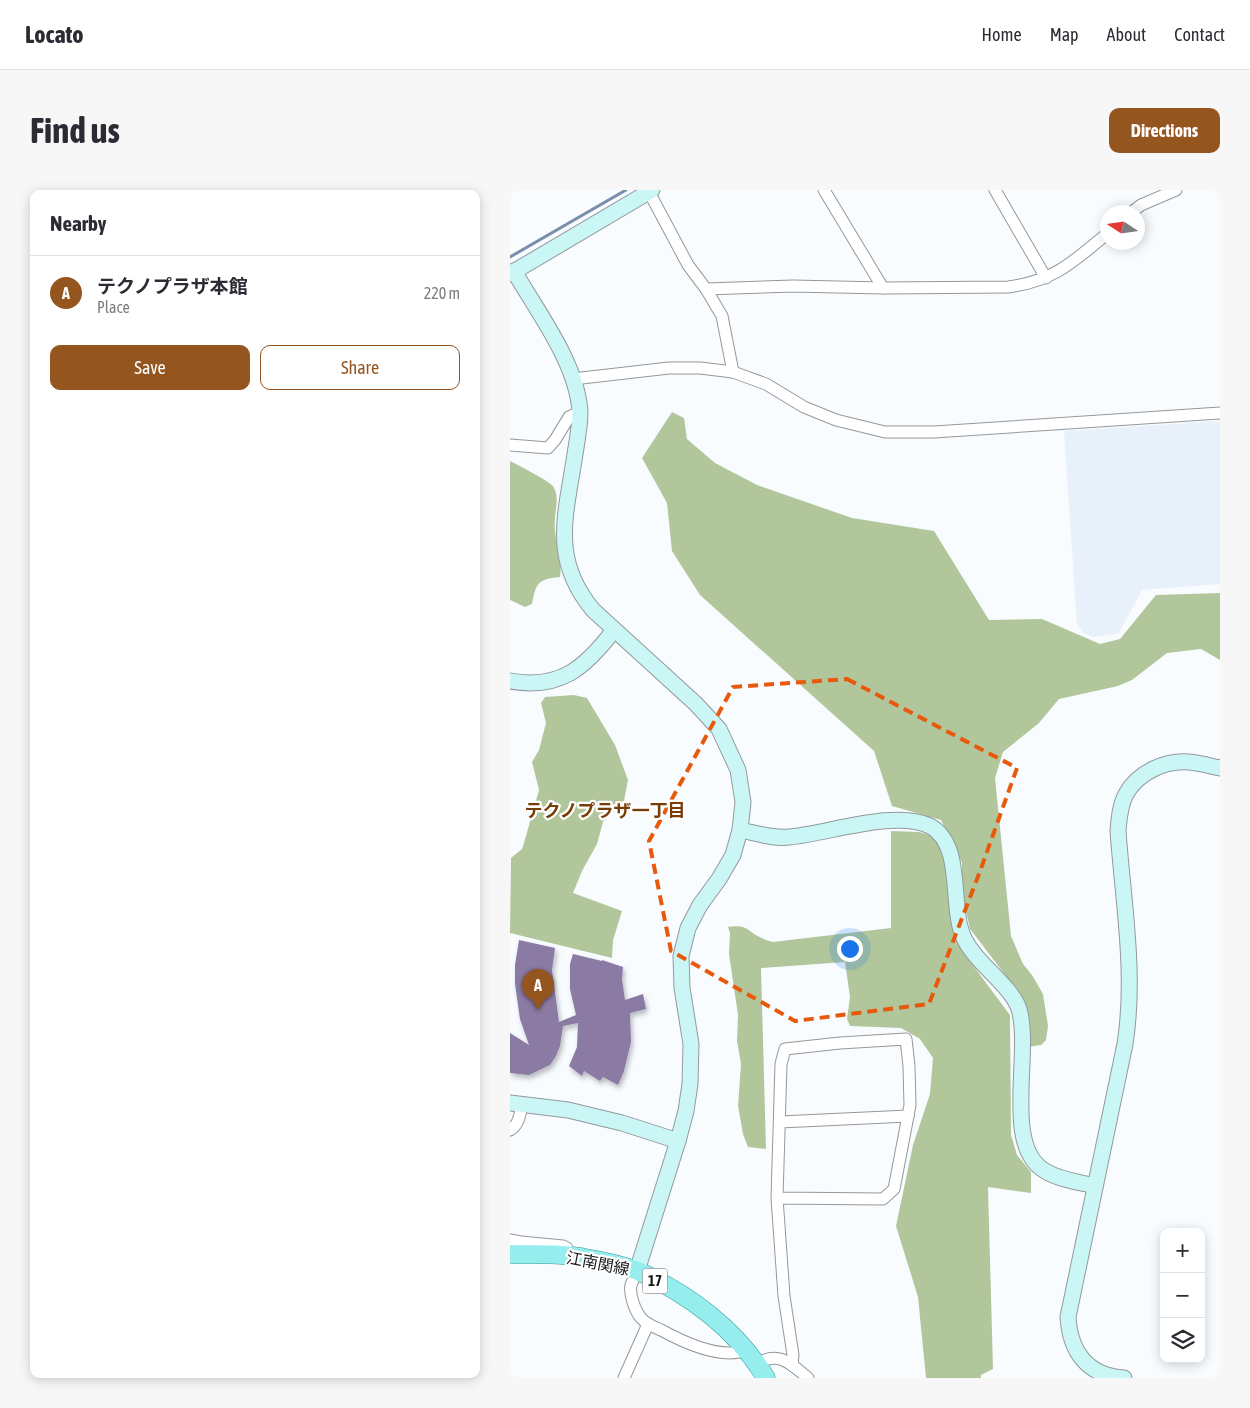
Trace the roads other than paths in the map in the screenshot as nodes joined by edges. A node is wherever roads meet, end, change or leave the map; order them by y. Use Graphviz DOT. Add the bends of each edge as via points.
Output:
graph roads {
  1 [pos="824,190"];
  2 [pos="995,190"];
  3 [pos="1176,190"];
  4 [pos="651,191"];
  5 [pos="1140,205"];
  6 [pos="1100,240"];
  7 [pos="511,270"];
  8 [pos="1046,278"];
  9 [pos="883,288"];
  10 [pos="706,289"];
  11 [pos="733,372"];
  12 [pos="573,380"];
  13 [pos="580,412"];
  14 [pos="1220,413"];
  15 [pos="510,445"];
  16 [pos="614,630"];
  17 [pos="510,680"];
  18 [pos="1220,768"];
  19 [pos="740,830"];
  20 [pos="516,1104"];
  21 [pos="908,1116"];
  22 [pos="780,1122"];
  23 [pos="510,1130"];
  24 [pos="678,1141"];
  25 [pos="1095,1186"];
  26 [pos="776,1198"];
  27 [pos="510,1240"];
  28 [pos="510,1254"];
  29 [pos="568,1256"];
  30 [pos="637,1271"];
  31 [pos="648,1324"];
  32 [pos="746,1350"];
  33 [pos="792,1365"];
  34 [pos="761,1371"];
  35 [pos="624,1378"];
  36 [pos="808,1378"];
  37 [pos="1124,1378"];
  1 -- 9 [label="street"];
  2 -- 8 [label="street"];
  3 -- 5 [label="street"];
  4 -- 7 [label="street"];
  4 -- 10 [label="street" via="688,265"];
  6 -- 8 [label="street" via="1072,263"];
  7 -- 12 [label="street" via="560,350"];
  8 -- 9 [label="street" via="1008,287"];
  9 -- 10 [label="street" via="793,286"];
  10 -- 11 [label="street" via="722,316"];
  11 -- 12 [label="street" via="669,368"];
  11 -- 14 [label="street" via="766,384 804,407 836,420 885,432 934,432"];
  12 -- 13 [label="street"];
  13 -- 15 [label="street" via="569,417 548,448"];
  13 -- 16 [label="street" via="564,526 564,548 569,572 581,596"];
  16 -- 17 [label="street" via="596,653 574,671 551,682"];
  16 -- 19 [label="street" via="719,729 738,770 743,802"];
  18 -- 25 [label="street" via="1189,762 1153,769 1139,778 1126,793 1120,812 1118,831 1129,972 1129,1022"];
  19 -- 24 [label="street" via="733,855 688,928 681,956 682,988 691,1044 690,1084"];
  19 -- 25 [label="street" via="788,838 890,820 913,821 931,827 942,838 952,856 963,937 985,968 1011,995 1018,1009 1022,1030 1021,1127 1026,1149 1033,1162 1045,1171"];
  20 -- 23 [label="street" via="520,1117"];
  20 -- 24 [label="street" via="568,1110"];
  21 -- 22 [label="street"];
  21 -- 22 [label="street" via="906,1039 784,1049"];
  21 -- 26 [label="street" via="894,1189 883,1199"];
  22 -- 26 [label="street"];
  24 -- 30 [label="street"];
  25 -- 37 [label="street" via="1068,1330 1084,1362 1097,1372"];
  26 -- 33 [label="street" via="784,1296 794,1355"];
  27 -- 29 [label="street" via="563,1246 567,1248"];
  28 -- 29 [label="main road, 江南関線 / 17"];
  29 -- 30 [label="main road, 江南関線 / 17"];
  30 -- 31 [label="street" via="631,1287 634,1305"];
  30 -- 32 [label="main road, 江南関線 / 17" via="718,1321"];
  31 -- 32 [label="street" via="687,1344 725,1353"];
  31 -- 35 [label="street"];
  32 -- 34 [label="main road, 江南関線 / 17"];
  33 -- 34 [label="street" via="780,1359 767,1358"];
  33 -- 36 [label="street"];
}
